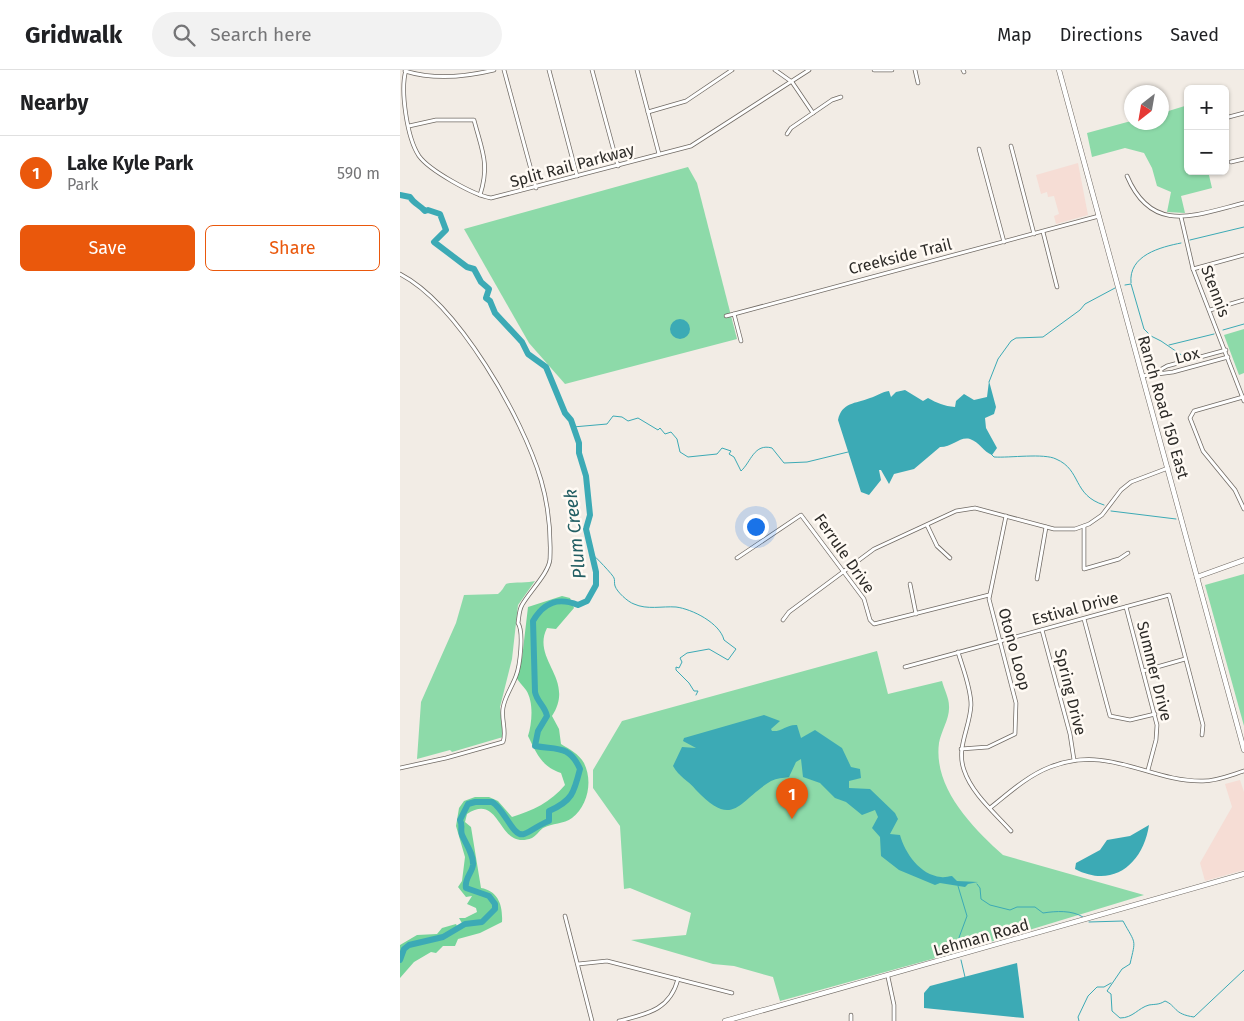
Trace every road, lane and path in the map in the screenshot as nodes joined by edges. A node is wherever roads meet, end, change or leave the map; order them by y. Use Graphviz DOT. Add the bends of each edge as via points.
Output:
graph roads {
  1 [pos="406,70"];
  2 [pos="494,70"];
  3 [pos="504,70"];
  4 [pos="548,70"];
  5 [pos="592,70"];
  6 [pos="637,70"];
  7 [pos="732,70"];
  8 [pos="775,70"];
  9 [pos="809,70"];
  10 [pos="874,70"];
  11 [pos="892,70"];
  12 [pos="914,70"];
  13 [pos="1060,70"];
  14 [pos="792,82"];
  15 [pos="918,83"];
  16 [pos="841,97"];
  17 [pos="648,112"];
  18 [pos="813,113"];
  19 [pos="1244,113"];
  20 [pos="1229,117"];
  21 [pos="408,126"];
  22 [pos="787,134"];
  23 [pos="1011,146"];
  24 [pos="978,149"];
  25 [pos="659,154"];
  26 [pos="1244,159"];
  27 [pos="1231,162"];
  28 [pos="618,166"];
  29 [pos="577,176"];
  30 [pos="1127,176"];
  31 [pos="536,188"];
  32 [pos="480,195"];
  33 [pos="1244,203"];
  34 [pos="1099,216"];
  35 [pos="1181,217"];
  36 [pos="1043,232"];
  37 [pos="1034,234"];
  38 [pos="1004,242"];
  39 [pos="1244,255"];
  40 [pos="1193,269"];
  41 [pos="400,274"];
  42 [pos="1057,287"];
  43 [pos="1244,300"];
  44 [pos="1210,310"];
  45 [pos="734,314"];
  46 [pos="726,316"];
  47 [pos="741,341"];
  48 [pos="1226,350"];
  49 [pos="1228,358"];
  50 [pos="1152,374"];
  51 [pos="1142,376"];
  52 [pos="1244,398"];
  53 [pos="1169,468"];
  54 [pos="1244,509"];
  55 [pos="1006,516"];
  56 [pos="927,525"];
  57 [pos="1084,526"];
  58 [pos="1046,527"];
  59 [pos="1128,552"];
  60 [pos="737,558"];
  61 [pos="950,558"];
  62 [pos="1244,560"];
  63 [pos="844,571"];
  64 [pos="1197,577"];
  65 [pos="1037,578"];
  66 [pos="910,584"];
  67 [pos="989,594"];
  68 [pos="1126,607"];
  69 [pos="916,614"];
  70 [pos="1084,619"];
  71 [pos="783,620"];
  72 [pos="1042,630"];
  73 [pos="1000,641"];
  74 [pos="958,652"];
  75 [pos="1185,659"];
  76 [pos="905,667"];
  77 [pos="1143,671"];
  78 [pos="1155,714"];
  79 [pos="1202,735"];
  80 [pos="961,749"];
  81 [pos="1244,750"];
  82 [pos="1074,760"];
  83 [pos="400,768"];
  84 [pos="1148,770"];
  85 [pos="1244,771"];
  86 [pos="990,808"];
  87 [pos="1011,831"];
  88 [pos="1244,874"];
  89 [pos="564,916"];
  90 [pos="578,964"];
  91 [pos="888,977"];
  92 [pos="678,979"];
  93 [pos="732,993"];
  94 [pos="852,1015"];
  95 [pos="592,1021"];
  96 [pos="619,1021"];
  97 [pos="725,1021"];
  98 [pos="851,1021"];
  99 [pos="894,1021"];
  1 -- 2 [label="street" via="432,76 472,75"];
  1 -- 21 [label="street, Split Rail Parkway" via="402,94"];
  3 -- 31 [label="street"];
  4 -- 29 [label="street"];
  5 -- 28 [label="street"];
  6 -- 17 [label="street"];
  7 -- 17 [label="street" via="686,101"];
  8 -- 14 [label="street"];
  9 -- 14 [label="street, Split Rail Parkway"];
  10 -- 11 [label="street"];
  12 -- 15 [label="street"];
  13 -- 34 [label="main road, Ranch Road 150 East"];
  14 -- 18 [label="street"];
  14 -- 25 [label="street, Split Rail Parkway" via="698,143"];
  16 -- 18 [label="street"];
  17 -- 25 [label="street"];
  18 -- 22 [label="street"];
  19 -- 20 [label="street"];
  21 -- 32 [label="street, Split Rail Parkway" via="414,147 424,162"];
  21 -- 32 [label="street" via="436,120 474,120 486,167"];
  23 -- 37 [label="street"];
  24 -- 38 [label="street"];
  25 -- 28 [label="street, Split Rail Parkway"];
  26 -- 27 [label="street"];
  28 -- 29 [label="street, Split Rail Parkway"];
  29 -- 31 [label="street, Split Rail Parkway"];
  30 -- 35 [label="street" via="1145,205 1161,214"];
  31 -- 32 [label="street, Split Rail Parkway" via="500,197"];
  33 -- 35 [label="street"];
  34 -- 36 [label="street, Creekside Trail"];
  34 -- 51 [label="main road, Ranch Road 150 East"];
  35 -- 40 [label="street, Stennis"];
  36 -- 37 [label="street, Creekside Trail"];
  36 -- 42 [label="street"];
  37 -- 38 [label="street, Creekside Trail"];
  38 -- 45 [label="street, Creekside Trail"];
  39 -- 40 [label="street"];
  40 -- 44 [label="street, Stennis"];
  41 -- 83 [label="street" via="439,303 460,327 522,430 541,481 550,549 548,566 521,606 518,668 503,708 506,737 503,742"];
  43 -- 44 [label="street"];
  44 -- 48 [label="street, Stennis"];
  45 -- 46 [label="street, Creekside Trail"];
  45 -- 47 [label="street"];
  48 -- 49 [label="street, Stennis"];
  48 -- 50 [label="street, Lox" via="1167,366"];
  49 -- 50 [label="street, Lox"];
  49 -- 52 [label="street, Stennis"];
  50 -- 51 [label="street, Lox"];
  51 -- 53 [label="main road, Ranch Road 150 East"];
  52 -- 54 [label="street" via="1190,413 1203,451 1235,490"];
  53 -- 57 [label="street" via="1140,477 1127,485 1102,515"];
  53 -- 64 [label="main road, Ranch Road 150 East"];
  55 -- 56 [label="street" via="970,508"];
  55 -- 58 [label="street"];
  55 -- 67 [label="street, Otono Loop"];
  56 -- 61 [label="street" via="937,546"];
  56 -- 63 [label="street" via="874,549"];
  57 -- 58 [label="street" via="1062,530"];
  57 -- 59 [label="street" via="1084,569 1119,559"];
  58 -- 65 [label="street"];
  60 -- 63 [label="street, Ferrule Drive" via="801,515"];
  62 -- 64 [label="main road"];
  63 -- 69 [label="street, Ferrule Drive" via="864,599 872,623"];
  63 -- 71 [label="street"];
  64 -- 81 [label="main road, Ranch Road 150 East"];
  66 -- 69 [label="street"];
  67 -- 69 [label="street, Ferrule Drive"];
  67 -- 73 [label="street, Otono Loop"];
  68 -- 70 [label="street, Estival Drive"];
  68 -- 75 [label="street, Estival Drive" via="1169,595"];
  68 -- 77 [label="street, Summer Drive"];
  70 -- 72 [label="street, Estival Drive"];
  70 -- 78 [label="street" via="1110,716 1130,720"];
  72 -- 73 [label="street, Estival Drive"];
  72 -- 82 [label="street, Spring Drive"];
  73 -- 74 [label="street, Estival Drive"];
  73 -- 80 [label="street, Otono Loop" via="1016,703 1015,734 988,747"];
  74 -- 76 [label="street, Estival Drive"];
  74 -- 80 [label="street" via="970,700 970,714"];
  75 -- 77 [label="street"];
  75 -- 79 [label="street" via="1203,725"];
  77 -- 78 [label="street, Summer Drive"];
  78 -- 84 [label="street, Summer Drive" via="1157,734"];
  80 -- 86 [label="street" via="967,777"];
  82 -- 84 [label="street" via="1106,760"];
  82 -- 86 [label="street" via="1036,773"];
  84 -- 85 [label="street" via="1204,781"];
  86 -- 87 [label="street"];
  88 -- 91 [label="main road, Lehman Road"];
  89 -- 90 [label="street"];
  90 -- 92 [label="street" via="607,961"];
  90 -- 95 [label="street"];
  91 -- 97 [label="main road, Lehman Road"];
  91 -- 99 [label="street"];
  92 -- 93 [label="street"];
  92 -- 96 [label="street" via="674,991 661,1008"];
  94 -- 98 [label="street"];
}
